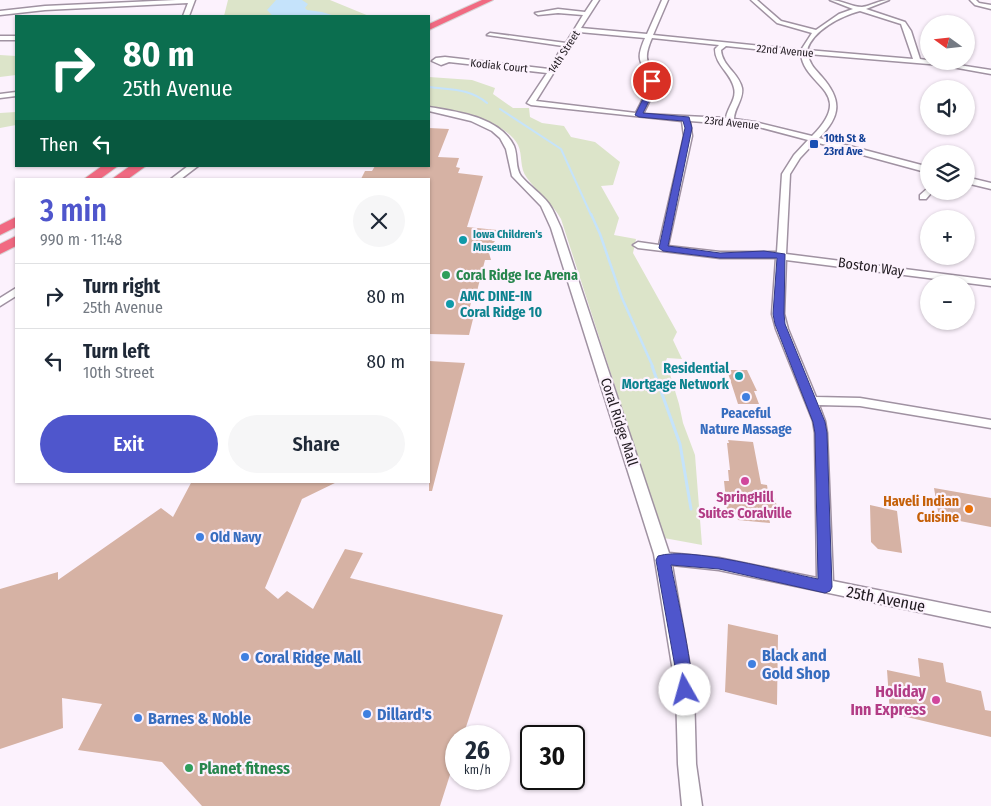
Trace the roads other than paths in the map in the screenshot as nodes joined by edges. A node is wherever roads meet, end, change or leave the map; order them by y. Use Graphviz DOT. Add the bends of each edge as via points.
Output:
graph roads {
  1 [pos="192,0"];
  2 [pos="469,0"];
  3 [pos="489,0"];
  4 [pos="596,0"];
  5 [pos="666,0"];
  6 [pos="754,0"];
  7 [pos="833,0"];
  8 [pos="886,0"];
  9 [pos="973,0"];
  10 [pos="991,7"];
  11 [pos="861,8"];
  12 [pos="0,13"];
  13 [pos="538,13"];
  14 [pos="588,14"];
  15 [pos="186,15"];
  16 [pos="430,18"];
  17 [pos="430,27"];
  18 [pos="578,30"];
  19 [pos="817,32"];
  20 [pos="490,35"];
  21 [pos="649,36"];
  22 [pos="0,38"];
  23 [pos="15,38"];
  24 [pos="724,44"];
  25 [pos="568,45"];
  26 [pos="804,53"];
  27 [pos="446,60"];
  28 [pos="918,62"];
  29 [pos="551,71"];
  30 [pos="991,72"];
  31 [pos="15,94"];
  32 [pos="0,96"];
  33 [pos="531,103"];
  34 [pos="430,109"];
  35 [pos="639,115"];
  36 [pos="686,119"];
  37 [pos="730,121"];
  38 [pos="813,139"];
  39 [pos="110,167"];
  40 [pos="138,167"];
  41 [pos="193,167"];
  42 [pos="920,168"];
  43 [pos="92,178"];
  44 [pos="120,178"];
  45 [pos="176,178"];
  46 [pos="975,182"];
  47 [pos="991,186"];
  48 [pos="15,221"];
  49 [pos="0,229"];
  50 [pos="638,245"];
  51 [pos="663,248"];
  52 [pos="781,256"];
  53 [pos="991,283"];
  54 [pos="15,292"];
  55 [pos="0,303"];
  56 [pos="811,401"];
  57 [pos="991,424"];
  58 [pos="663,560"];
  59 [pos="825,587"];
  60 [pos="991,620"];
  61 [pos="692,806"];
  1 -- 12 [label="street"];
  1 -- 15 [label="street"];
  2 -- 16 [label="highway"];
  3 -- 17 [label="highway"];
  4 -- 14 [label="street, 14th Street"];
  5 -- 21 [label="street"];
  6 -- 19 [label="street" via="779,22"];
  7 -- 11 [label="street"];
  8 -- 11 [label="street"];
  9 -- 10 [label="street"];
  11 -- 19 [label="street" via="842,14"];
  11 -- 28 [label="street" via="905,25"];
  13 -- 14 [label="street"];
  14 -- 18 [label="street, 14th Street"];
  18 -- 21 [label="street, 22nd Avenue"];
  18 -- 25 [label="street, 14th Street"];
  19 -- 26 [label="street" via="807,41"];
  20 -- 25 [label="street"];
  21 -- 24 [label="street, 22nd Avenue"];
  21 -- 35 [label="street" via="642,56 652,86"];
  22 -- 23 [label="street"];
  24 -- 26 [label="street, 22nd Avenue"];
  24 -- 37 [label="street" via="718,49 718,55 735,81 738,92 729,115"];
  25 -- 29 [label="street, 14th Street"];
  26 -- 28 [label="street, 22nd Avenue"];
  26 -- 38 [label="street" via="828,88 833,106 830,120"];
  27 -- 29 [label="street, Kodiak Court"];
  28 -- 30 [label="street, 22nd Avenue"];
  29 -- 33 [label="street, 14th Street"];
  31 -- 32 [label="street"];
  33 -- 35 [label="street, 23rd Avenue"];
  34 -- 58 [label="street, Coral Ridge Mall" via="473,119 502,135 509,145 516,176 545,205 616,410"];
  35 -- 36 [label="street, 23rd Avenue"];
  36 -- 37 [label="street, 23rd Avenue"];
  36 -- 51 [label="street" via="688,136"];
  37 -- 38 [label="street, 23rd Avenue"];
  38 -- 42 [label="street, 23rd Avenue"];
  38 -- 52 [label="street" via="794,157 786,174"];
  39 -- 43 [label="highway"];
  40 -- 44 [label="highway"];
  41 -- 45 [label="street"];
  46 -- 47 [label="street"];
  48 -- 49 [label="highway"];
  50 -- 51 [label="street, Boston Way"];
  51 -- 52 [label="street, Boston Way" via="720,255"];
  52 -- 53 [label="street, Boston Way"];
  52 -- 56 [label="street" via="780,324"];
  54 -- 55 [label="street"];
  56 -- 57 [label="street" via="860,402"];
  56 -- 59 [label="street" via="821,433"];
  58 -- 59 [label="street, 25th Avenue" via="719,564"];
  58 -- 61 [label="street, Coral Ridge Mall" via="682,658"];
  59 -- 60 [label="street, 25th Avenue"];
}
